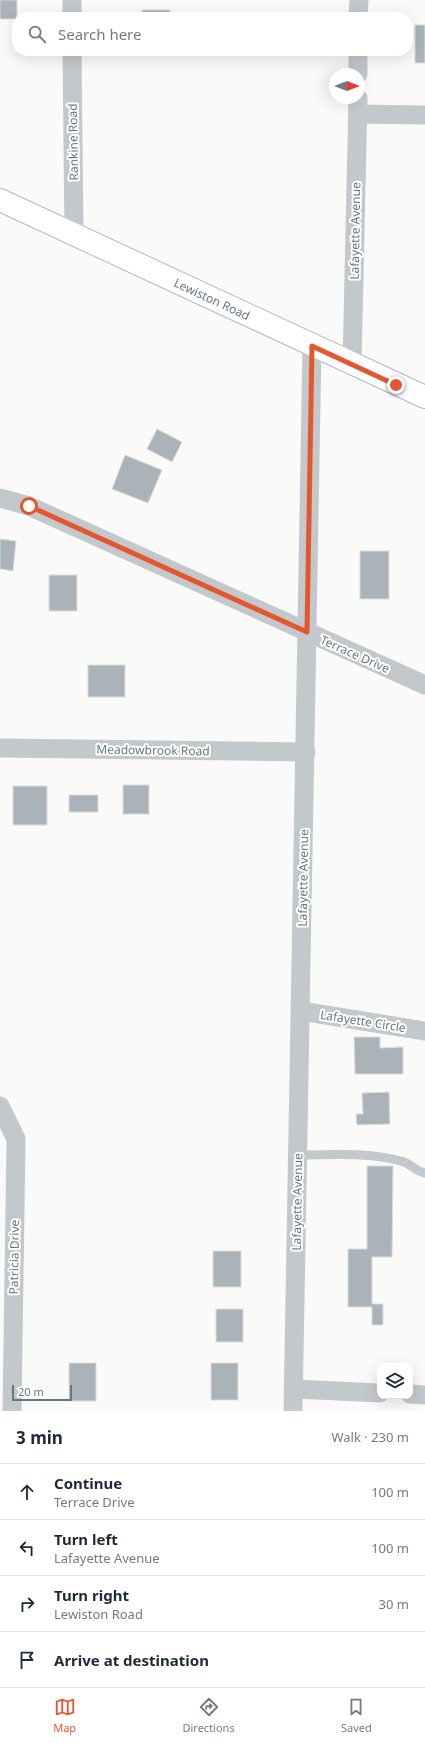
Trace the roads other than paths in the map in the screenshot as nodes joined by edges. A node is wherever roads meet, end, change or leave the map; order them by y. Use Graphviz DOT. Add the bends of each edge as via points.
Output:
graph roads {
  1 [pos="72,0"];
  2 [pos="359,0"];
  3 [pos="72,12"];
  4 [pos="358,12"];
  5 [pos="72,56"];
  6 [pos="358,56"];
  7 [pos="358,68"];
  8 [pos="358,106"];
  9 [pos="425,115"];
  10 [pos="0,200"];
  11 [pos="74,234"];
  12 [pos="312,346"];
  13 [pos="352,365"];
  14 [pos="425,397"];
  15 [pos="0,498"];
  16 [pos="307,632"];
  17 [pos="425,685"];
  18 [pos="0,748"];
  19 [pos="306,752"];
  20 [pos="301,1011"];
  21 [pos="425,1031"];
  22 [pos="0,1106"];
  23 [pos="298,1156"];
  24 [pos="425,1173"];
  25 [pos="294,1389"];
  26 [pos="377,1393"];
  27 [pos="413,1394"];
  28 [pos="425,1395"];
  29 [pos="12,1411"];
  30 [pos="293,1411"];
  1 -- 3 [label="street"];
  2 -- 4 [label="street"];
  5 -- 11 [label="street, Rankine Road"];
  6 -- 7 [label="street"];
  8 -- 9 [label="street"];
  8 -- 13 [label="street, Lafayette Avenue"];
  10 -- 11 [label="main road, Lewiston Road"];
  11 -- 12 [label="main road, Lewiston Road"];
  12 -- 13 [label="main road, Lewiston Road"];
  12 -- 16 [label="street, Lafayette Avenue"];
  13 -- 14 [label="main road, Lewiston Road"];
  15 -- 16 [label="street, Terrace Drive" via="29,506"];
  16 -- 17 [label="street, Terrace Drive"];
  16 -- 19 [label="street, Lafayette Avenue"];
  18 -- 19 [label="street, Meadowbrook Road"];
  19 -- 20 [label="street, Lafayette Avenue"];
  20 -- 21 [label="street, Lafayette Circle"];
  20 -- 23 [label="street, Lafayette Avenue"];
  22 -- 29 [label="street, Patricia Drive" via="16,1139"];
  23 -- 24 [label="lane" via="374,1155 403,1161 418,1172"];
  23 -- 25 [label="street, Lafayette Avenue"];
  25 -- 26 [label="street"];
  25 -- 30 [label="street, Lafayette Avenue"];
  27 -- 28 [label="street"];
}
